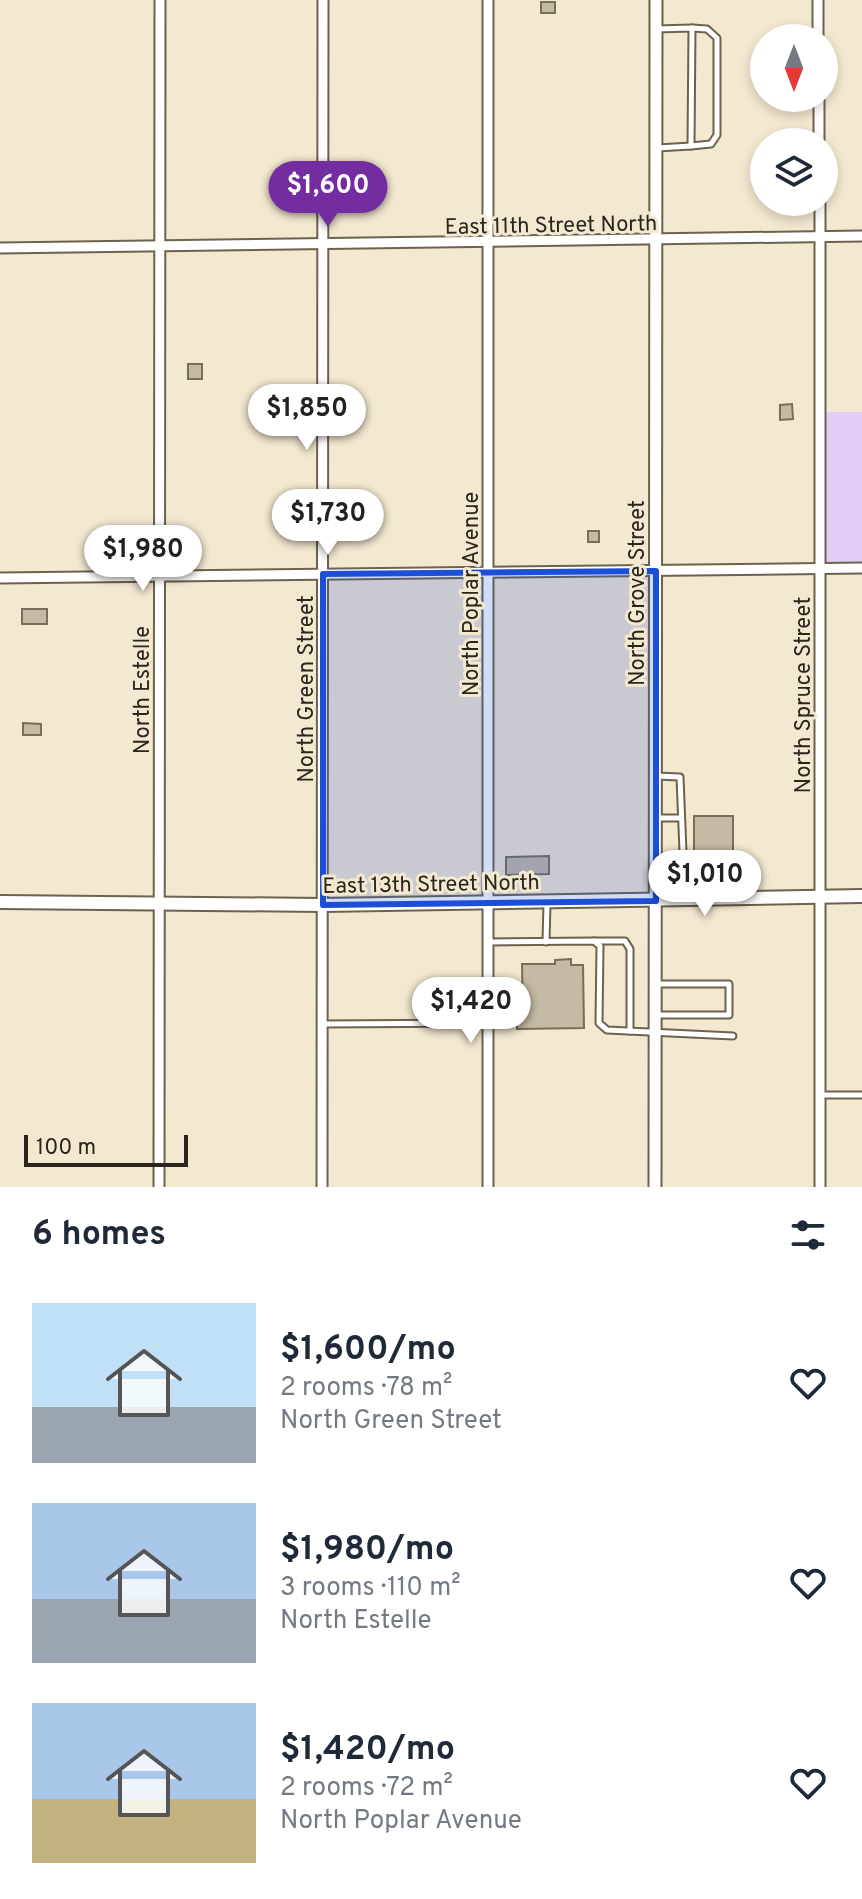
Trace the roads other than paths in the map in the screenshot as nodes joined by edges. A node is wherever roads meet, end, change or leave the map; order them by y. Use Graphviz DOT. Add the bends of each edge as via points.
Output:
graph roads {
  1 [pos="160,0"];
  2 [pos="323,0"];
  3 [pos="488,0"];
  4 [pos="656,0"];
  5 [pos="818,0"];
  6 [pos="818,24"];
  7 [pos="692,28"];
  8 [pos="656,29"];
  9 [pos="691,146"];
  10 [pos="656,148"];
  11 [pos="820,216"];
  12 [pos="862,236"];
  13 [pos="820,237"];
  14 [pos="656,240"];
  15 [pos="488,243"];
  16 [pos="325,245"];
  17 [pos="160,247"];
  18 [pos="0,248"];
  19 [pos="862,568"];
  20 [pos="819,569"];
  21 [pos="656,571"];
  22 [pos="488,572"];
  23 [pos="323,574"];
  24 [pos="159,576"];
  25 [pos="0,578"];
  26 [pos="655,776"];
  27 [pos="656,818"];
  28 [pos="681,818"];
  29 [pos="684,877"];
  30 [pos="862,896"];
  31 [pos="820,899"];
  32 [pos="160,901"];
  33 [pos="656,901"];
  34 [pos="0,902"];
  35 [pos="547,902"];
  36 [pos="489,903"];
  37 [pos="323,905"];
  38 [pos="594,941"];
  39 [pos="489,942"];
  40 [pos="546,942"];
  41 [pos="656,984"];
  42 [pos="656,1015"];
  43 [pos="488,1023"];
  44 [pos="322,1024"];
  45 [pos="630,1031"];
  46 [pos="656,1031"];
  47 [pos="733,1036"];
  48 [pos="821,1095"];
  49 [pos="862,1095"];
  50 [pos="159,1187"];
  51 [pos="322,1187"];
  52 [pos="488,1187"];
  53 [pos="655,1187"];
  54 [pos="820,1187"];
  1 -- 17 [label="street, North Estelle"];
  2 -- 16 [label="street, North Green Street"];
  3 -- 15 [label="street, North Poplar Avenue"];
  4 -- 8 [label="street, North Grove Street"];
  5 -- 6 [label="street"];
  7 -- 8 [label="lane"];
  7 -- 9 [label="lane"];
  7 -- 9 [label="lane" via="707,29 717,38 718,105 715,140"];
  8 -- 10 [label="street, North Grove Street"];
  9 -- 10 [label="lane"];
  10 -- 14 [label="street, North Grove Street"];
  11 -- 13 [label="street, North Spruce Street"];
  12 -- 13 [label="street, East 11th Street North"];
  13 -- 14 [label="street, East 11th Street North"];
  13 -- 20 [label="street, North Spruce Street"];
  14 -- 15 [label="street, East 11th Street North"];
  14 -- 21 [label="street, North Grove Street"];
  15 -- 16 [label="street, East 11th Street North"];
  15 -- 22 [label="street, North Poplar Avenue"];
  16 -- 17 [label="street, East 11th Street North"];
  16 -- 23 [label="street, North Green Street"];
  17 -- 18 [label="street, East 11th Street North"];
  17 -- 24 [label="street, North Estelle"];
  19 -- 20 [label="street"];
  20 -- 21 [label="street"];
  20 -- 31 [label="street, North Spruce Street"];
  21 -- 22 [label="street"];
  21 -- 26 [label="street, North Grove Street"];
  22 -- 23 [label="street"];
  22 -- 36 [label="street, North Poplar Avenue"];
  23 -- 24 [label="street"];
  23 -- 37 [label="street, North Green Street"];
  24 -- 25 [label="street"];
  24 -- 32 [label="street, North Estelle"];
  26 -- 27 [label="street, North Grove Street"];
  26 -- 28 [label="lane" via="680,777"];
  27 -- 28 [label="lane"];
  27 -- 33 [label="street, North Grove Street"];
  28 -- 29 [label="lane"];
  30 -- 31 [label="main road, East 13th Street North"];
  31 -- 33 [label="main road, East 13th Street North"];
  31 -- 48 [label="street, North Spruce Street"];
  32 -- 34 [label="main road, East 13th Street North"];
  32 -- 37 [label="main road, East 13th Street North"];
  32 -- 50 [label="street, North Estelle"];
  33 -- 35 [label="main road, East 13th Street North"];
  33 -- 41 [label="street, North Grove Street"];
  35 -- 36 [label="main road, East 13th Street North"];
  35 -- 40 [label="lane"];
  36 -- 37 [label="main road, East 13th Street North"];
  36 -- 39 [label="street, North Poplar Avenue"];
  37 -- 44 [label="street, North Green Street"];
  38 -- 40 [label="lane"];
  38 -- 45 [label="lane" via="600,946 599,1023 607,1030"];
  38 -- 45 [label="lane" via="625,941 630,949"];
  39 -- 40 [label="lane"];
  39 -- 43 [label="street, North Poplar Avenue"];
  41 -- 42 [label="street, North Grove Street"];
  41 -- 42 [label="lane" via="729,984 729,1015"];
  42 -- 46 [label="street, North Grove Street"];
  43 -- 44 [label="lane"];
  43 -- 52 [label="street, North Poplar Avenue"];
  44 -- 51 [label="street, North Green Street"];
  45 -- 46 [label="lane"];
  46 -- 47 [label="lane"];
  46 -- 53 [label="street, North Grove Street"];
  48 -- 49 [label="lane"];
  48 -- 54 [label="street, North Spruce Street"];
}
